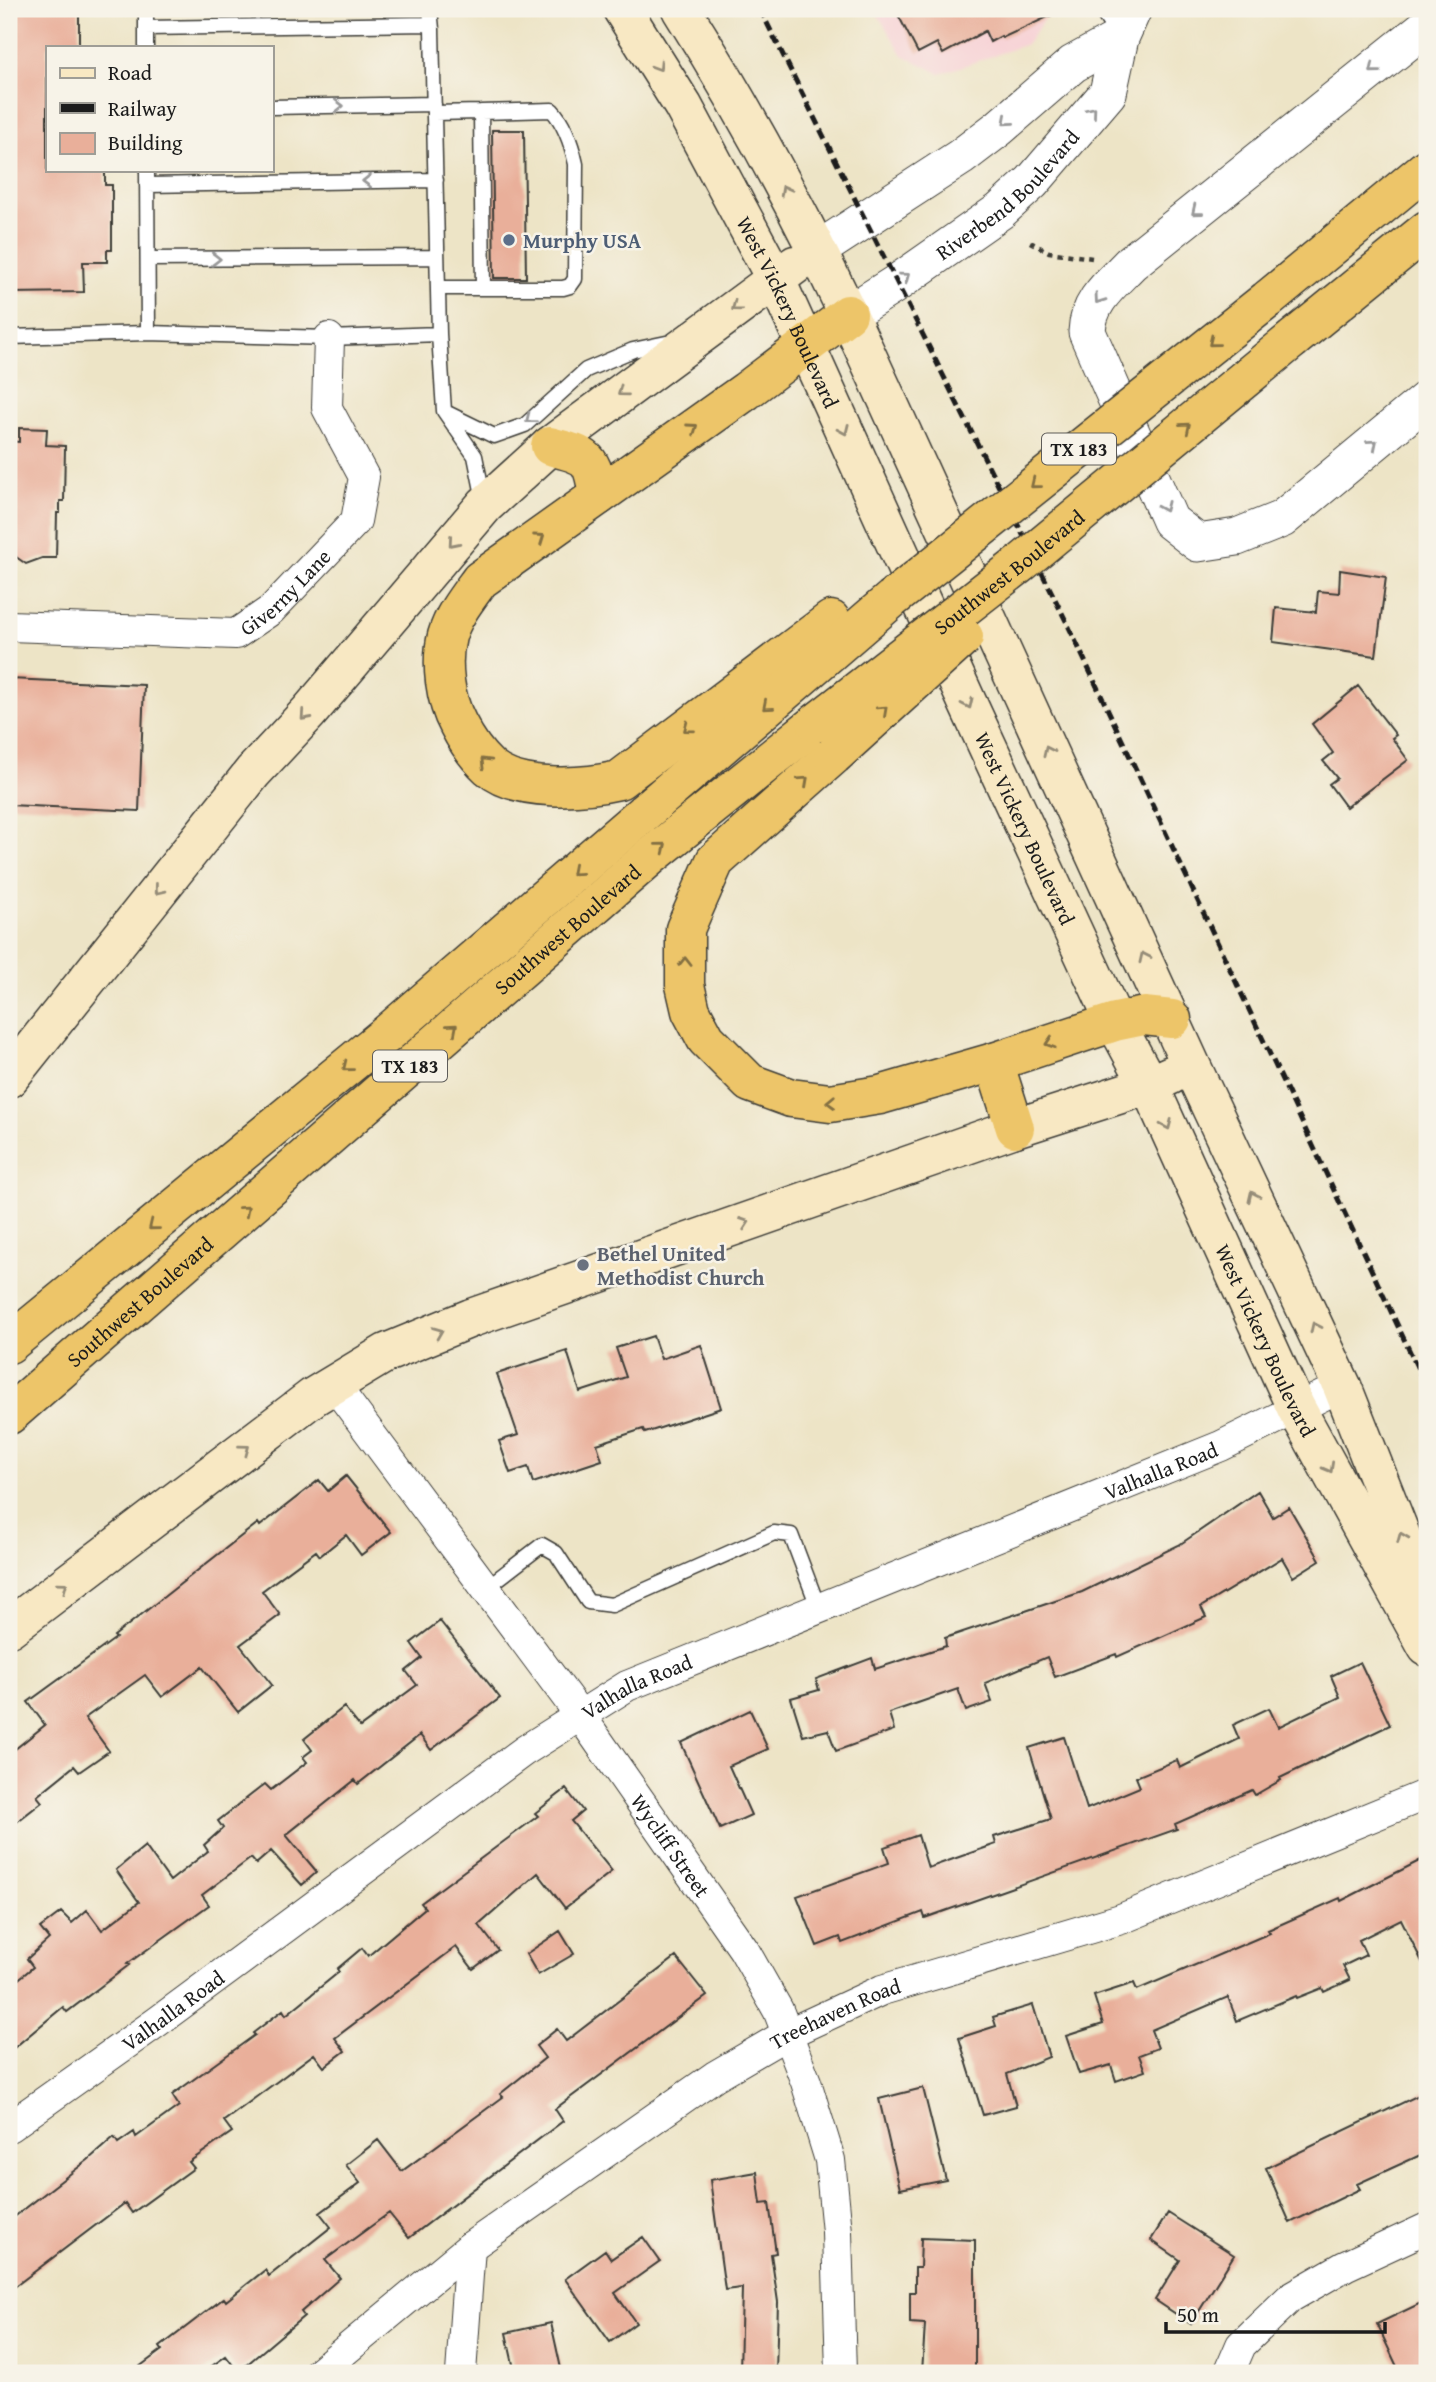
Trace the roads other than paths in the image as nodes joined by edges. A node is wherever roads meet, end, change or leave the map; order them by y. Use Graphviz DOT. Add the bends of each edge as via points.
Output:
graph roads {
  1 [pos="146,9"];
  2 [pos="622,9"];
  3 [pos="681,9"];
  4 [pos="430,16"];
  5 [pos="1118,18"];
  6 [pos="1427,26"];
  7 [pos="146,28"];
  8 [pos="146,46"];
  9 [pos="273,107"];
  10 [pos="434,108"];
  11 [pos="481,112"];
  12 [pos="1427,151"];
  13 [pos="1427,169"];
  14 [pos="147,177"];
  15 [pos="436,180"];
  16 [pos="1427,230"];
  17 [pos="818,250"];
  18 [pos="437,257"];
  19 [pos="148,259"];
  20 [pos="1427,262"];
  21 [pos="775,278"];
  22 [pos="438,288"];
  23 [pos="483,288"];
  24 [pos="1280,288"];
  25 [pos="848,314"];
  26 [pos="148,333"];
  27 [pos="439,334"];
  28 [pos="9,337"];
  29 [pos="697,337"];
  30 [pos="329,338"];
  31 [pos="1293,339"];
  32 [pos="805,346"];
  33 [pos="1427,399"];
  34 [pos="444,411"];
  35 [pos="550,446"];
  36 [pos="598,496"];
  37 [pos="485,505"];
  38 [pos="9,626"];
  39 [pos="810,652"];
  40 [pos="824,739"];
  41 [pos="1172,1019"];
  42 [pos="1115,1022"];
  43 [pos="993,1062"];
  44 [pos="1191,1065"];
  45 [pos="9,1078"];
  46 [pos="1149,1085"];
  47 [pos="1015,1128"];
  48 [pos="9,1344"];
  49 [pos="335,1386"];
  50 [pos="1342,1386"];
  51 [pos="1296,1408"];
  52 [pos="9,1415"];
  53 [pos="486,1588"];
  54 [pos="1427,1601"];
  55 [pos="819,1609"];
  56 [pos="9,1628"];
  57 [pos="1427,1647"];
  58 [pos="580,1716"];
  59 [pos="1427,1794"];
  60 [pos="787,2034"];
  61 [pos="9,2127"];
  62 [pos="1427,2228"];
  63 [pos="470,2247"];
  64 [pos="318,2373"];
  65 [pos="461,2373"];
  66 [pos="841,2373"];
  67 [pos="1229,2373"];
  1 -- 7 [label="lane"];
  2 -- 21 [label="main road, West Vickery Boulevard, one-way" via="683,106"];
  17 -- 3 [label="main road, one-way" via="727,80"];
  4 -- 7 [label="lane"];
  4 -- 10 [label="lane"];
  5 -- 17 [label="street, Riverbend Boulevard, one-way" via="999,128"];
  25 -- 5 [label="street, Riverbend Boulevard, one-way" via="1000,211 1032,182 1108,93"];
  6 -- 33 [label="street, one-way" via="1132,263 1101,295 1088,316 1087,332 1170,521 1198,543 1237,537 1282,519"];
  7 -- 8 [label="lane"];
  9 -- 10 [label="lane, one-way"];
  10 -- 11 [label="lane"];
  10 -- 15 [label="lane"];
  11 -- 23 [label="lane"];
  11 -- 23 [label="lane" via="552,110 576,164 575,279 570,286"];
  12 -- 24 [label="highway" via="1333,233"];
  13 -- 24 [label="highway, TX 183"];
  15 -- 14 [label="lane, one-way"];
  14 -- 19 [label="lane"];
  15 -- 18 [label="lane"];
  16 -- 31 [label="highway, Southwest Boulevard / TX 183"];
  17 -- 21 [label="main road"];
  17 -- 25 [label="main road"];
  19 -- 18 [label="lane, one-way"];
  18 -- 22 [label="lane"];
  19 -- 26 [label="lane"];
  20 -- 31 [label="highway" via="1334,332"];
  21 -- 29 [label="main road, one-way"];
  21 -- 32 [label="main road, West Vickery Boulevard"];
  22 -- 23 [label="lane"];
  22 -- 27 [label="lane"];
  24 -- 39 [label="highway, TX 183, one-way, bridge" via="892,599 861,597"];
  25 -- 32 [label="highway"];
  41 -- 25 [label="main road, one-way"];
  26 -- 28 [label="lane"];
  26 -- 30 [label="lane"];
  27 -- 30 [label="lane"];
  27 -- 34 [label="lane"];
  29 -- 34 [label="lane, one-way" via="634,350 586,370 525,425 494,436"];
  29 -- 35 [label="main road, one-way"];
  30 -- 38 [label="street, Giverny Lane" via="327,408 364,477 356,521 271,610 236,634"];
  40 -- 31 [label="highway, Southwest Boulevard / TX 183, one-way, bridge" via="999,606 1020,564"];
  36 -- 32 [label="highway, one-way"];
  32 -- 42 [label="main road, West Vickery Boulevard, one-way"];
  34 -- 37 [label="lane" via="475,456"];
  35 -- 36 [label="highway" via="582,455 594,470"];
  35 -- 37 [label="main road"];
  39 -- 36 [label="highway, one-way" via="619,780 589,787 543,786 491,769 468,743 449,707 447,637 480,580"];
  37 -- 45 [label="main road, one-way" via="253,772"];
  39 -- 48 [label="highway, Southwest Boulevard / TX 183, one-way" via="388,1033"];
  43 -- 40 [label="highway, one-way" via="880,1095 830,1103 791,1098 750,1083 706,1039 691,1011 685,985 685,929 715,861"];
  52 -- 40 [label="highway, Southwest Boulevard / TX 183, one-way" via="651,856"];
  41 -- 42 [label="highway" via="1144,1016"];
  41 -- 44 [label="main road"];
  42 -- 43 [label="highway, one-way"];
  42 -- 46 [label="main road, West Vickery Boulevard"];
  43 -- 47 [label="highway"];
  44 -- 46 [label="main road"];
  50 -- 44 [label="main road, one-way"];
  46 -- 47 [label="main road"];
  46 -- 51 [label="main road, West Vickery Boulevard, one-way"];
  49 -- 47 [label="main road, one-way" via="386,1353 471,1318"];
  49 -- 53 [label="street, Wycliff Street"];
  56 -- 49 [label="main road, one-way"];
  50 -- 51 [label="street, Valhalla Road"];
  54 -- 50 [label="main road, one-way"];
  51 -- 55 [label="street, Valhalla Road" via="1221,1446"];
  51 -- 57 [label="main road, West Vickery Boulevard, one-way"];
  53 -- 55 [label="lane" via="542,1545 556,1553 588,1602 612,1605 774,1533 791,1535"];
  53 -- 58 [label="street, Wycliff Street"];
  55 -- 58 [label="street, Valhalla Road" via="627,1686"];
  58 -- 60 [label="street, Wycliff Street" via="744,1950"];
  58 -- 61 [label="street, Valhalla Road" via="524,1751"];
  59 -- 60 [label="street, Treehaven Road" via="1121,1919 882,1990"];
  60 -- 63 [label="street, Treehaven Road" via="715,2076"];
  60 -- 66 [label="street, Wycliff Street" via="830,2160"];
  62 -- 67 [label="street" via="1292,2297 1241,2345"];
  63 -- 64 [label="street, Treehaven Road"];
  63 -- 65 [label="street"];
}
